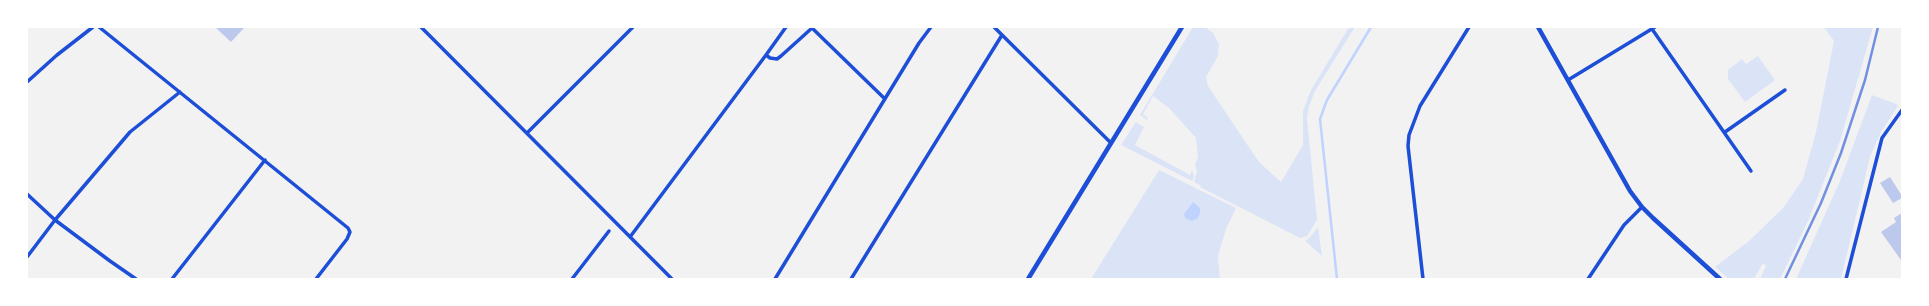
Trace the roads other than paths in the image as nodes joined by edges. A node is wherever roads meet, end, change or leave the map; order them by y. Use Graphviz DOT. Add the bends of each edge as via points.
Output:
graph roads {
  1 [pos="93,27"];
  2 [pos="99,27"];
  3 [pos="421,27"];
  4 [pos="633,27"];
  5 [pos="786,27"];
  6 [pos="931,27"];
  7 [pos="994,27"];
  8 [pos="1182,27"];
  9 [pos="1469,27"];
  10 [pos="1538,27"];
  11 [pos="811,28"];
  12 [pos="1654,28"];
  13 [pos="1002,35"];
  14 [pos="766,55"];
  15 [pos="1568,80"];
  16 [pos="27,82"];
  17 [pos="1785,90"];
  18 [pos="180,92"];
  19 [pos="885,99"];
  20 [pos="1902,110"];
  21 [pos="1724,132"];
  22 [pos="527,133"];
  23 [pos="1111,143"];
  24 [pos="265,160"];
  25 [pos="1750,170"];
  26 [pos="27,194"];
  27 [pos="1642,207"];
  28 [pos="55,220"];
  29 [pos="609,231"];
  30 [pos="630,237"];
  31 [pos="27,257"];
  32 [pos="136,279"];
  33 [pos="172,279"];
  34 [pos="316,279"];
  35 [pos="572,279"];
  36 [pos="672,279"];
  37 [pos="774,279"];
  38 [pos="851,279"];
  39 [pos="1028,279"];
  40 [pos="1423,279"];
  41 [pos="1588,279"];
  42 [pos="1720,279"];
  43 [pos="1846,279"];
  1 -- 16 [label="street"];
  2 -- 18 [label="street"];
  3 -- 22 [label="street"];
  4 -- 22 [label="street"];
  5 -- 14 [label="street"];
  6 -- 19 [label="street"];
  7 -- 13 [label="street"];
  8 -- 23 [label="street"];
  9 -- 40 [label="street" via="1420,106 1409,135 1408,146"];
  10 -- 15 [label="street"];
  11 -- 14 [label="street" via="777,59"];
  11 -- 19 [label="street"];
  12 -- 15 [label="street"];
  12 -- 21 [label="street"];
  13 -- 23 [label="street"];
  13 -- 38 [label="street"];
  14 -- 30 [label="street"];
  15 -- 27 [label="street"];
  17 -- 21 [label="street"];
  18 -- 24 [label="street"];
  18 -- 28 [label="street" via="130,132"];
  19 -- 37 [label="street"];
  20 -- 43 [label="street" via="1882,138"];
  21 -- 25 [label="street"];
  22 -- 30 [label="street"];
  23 -- 39 [label="street"];
  24 -- 33 [label="street"];
  24 -- 34 [label="street" via="350,232 348,240"];
  26 -- 28 [label="street"];
  27 -- 41 [label="street" via="1624,225"];
  27 -- 42 [label="street"];
  28 -- 31 [label="street"];
  28 -- 32 [label="street"];
  29 -- 35 [label="street"];
  30 -- 36 [label="street"];
}
